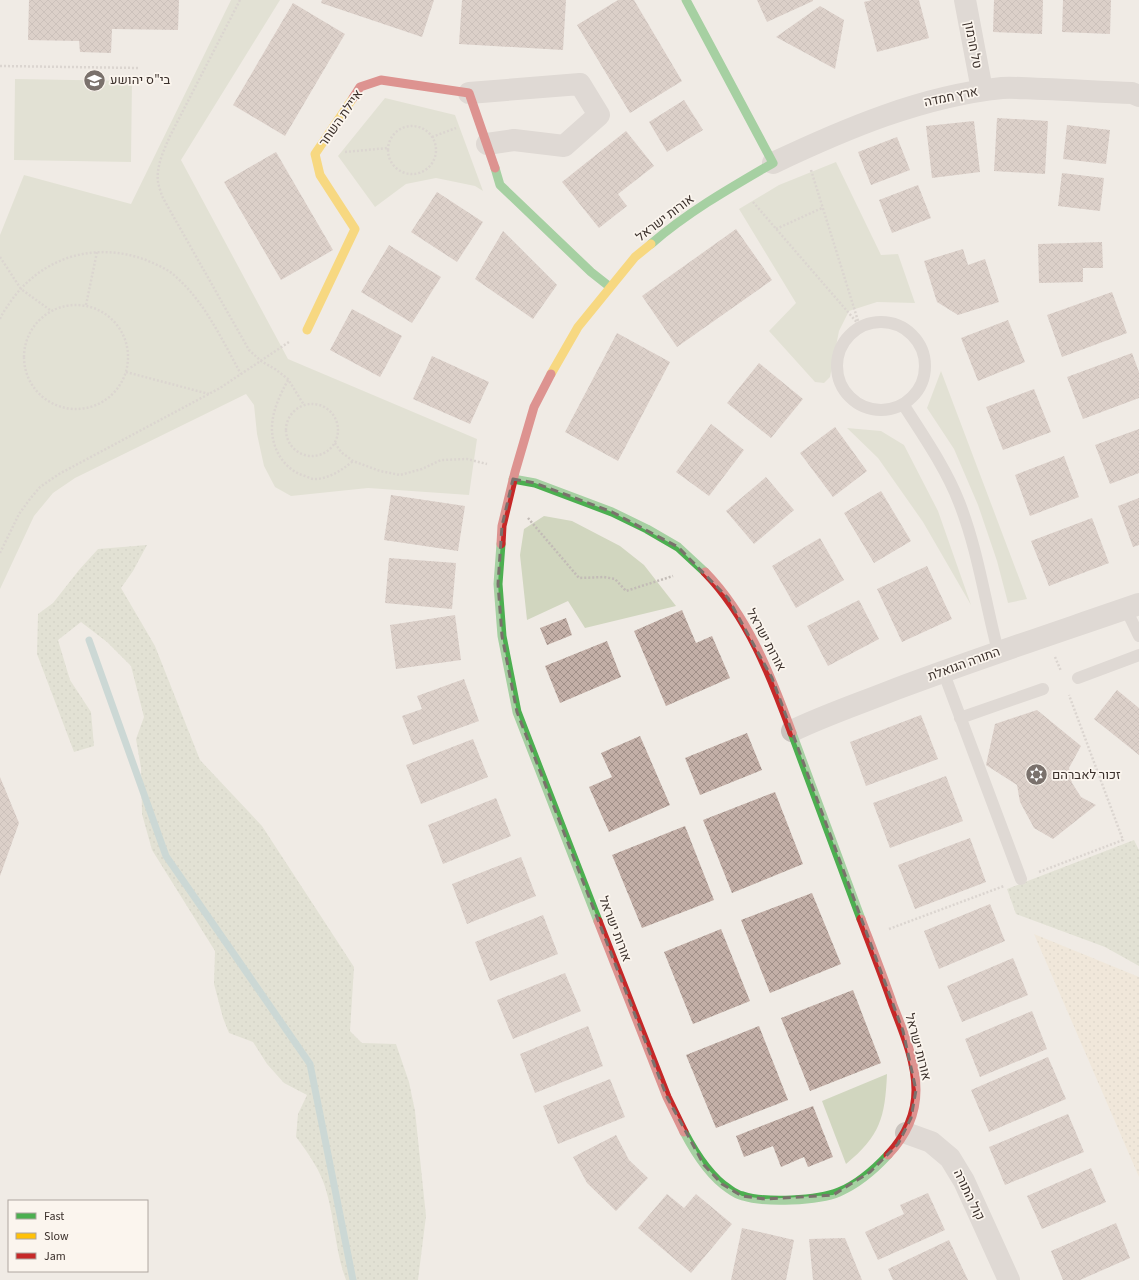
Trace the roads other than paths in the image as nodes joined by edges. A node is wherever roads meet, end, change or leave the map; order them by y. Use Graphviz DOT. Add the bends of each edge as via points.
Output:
graph roads {
  1 [pos="686,0"];
  2 [pos="965,0"];
  3 [pos="982,90"];
  4 [pos="469,93"];
  5 [pos="1139,96"];
  6 [pos="487,144"];
  7 [pos="773,163"];
  8 [pos="610,288"];
  9 [pos="307,330"];
  10 [pos="904,404"];
  11 [pos="513,479"];
  12 [pos="1133,606"];
  13 [pos="1139,636"];
  14 [pos="998,652"];
  15 [pos="1139,655"];
  16 [pos="943,672"];
  17 [pos="1078,678"];
  18 [pos="1043,689"];
  19 [pos="960,718"];
  20 [pos="792,731"];
  21 [pos="1021,879"];
  22 [pos="906,1133"];
  23 [pos="1009,1280"];
  1 -- 7 [label="street"];
  2 -- 3 [label="street, טל חרמון"];
  3 -- 5 [label="street, ארץ חמדה" via="1004,88 1132,93"];
  3 -- 7 [label="street, ארץ חמדה" via="913,106"];
  4 -- 6 [label="street"];
  4 -- 6 [label="street, איילת השחר" via="580,84 599,114 564,146 514,140"];
  4 -- 9 [label="street, איילת השחר" via="381,80 360,87 316,154 320,175 355,229"];
  6 -- 8 [label="street" via="500,185"];
  7 -- 8 [label="street, אורות ישראל" via="711,199 667,230 635,257"];
  8 -- 11 [label="street, אורות ישראל" via="578,327 534,407"];
  10 -- 10 [label="lane" via="885,410 870,409 856,402 845,392 838,378 836,364 840,349 848,336 860,326 875,322 895,324 908,331 918,342 925,365 922,380 915,394"];
  10 -- 14 [label="lane" via="939,462 958,500 970,535"];
  11 -- 20 [label="street, אורות ישראל" via="535,482 612,512 678,547 728,598 772,678"];
  11 -- 22 [label="street, אורות ישראל" via="502,526 498,584 502,636 517,712 666,1097 688,1139 704,1164 722,1184 742,1196 785,1200 833,1195 852,1186 880,1163"];
  12 -- 13 [label="lane"];
  12 -- 14 [label="street, התורה הגואלת"];
  14 -- 16 [label="street, התורה הגואלת"];
  15 -- 17 [label="lane"];
  16 -- 19 [label="lane"];
  16 -- 20 [label="street, התורה הגואלת"];
  18 -- 19 [label="lane"];
  19 -- 21 [label="lane"];
  20 -- 22 [label="street, אורות ישראל" via="903,1031 916,1090"];
  22 -- 23 [label="street, קול התורה" via="931,1142 950,1158 964,1181"];
}
